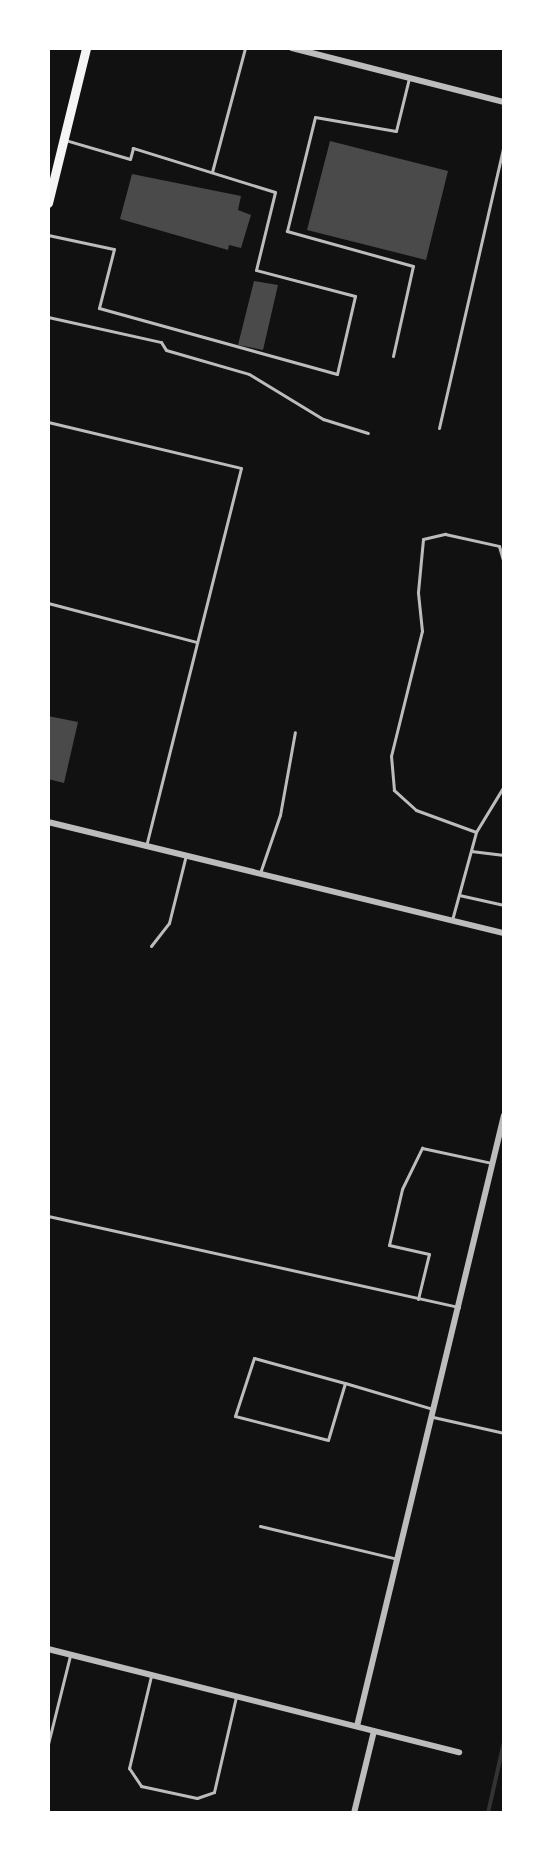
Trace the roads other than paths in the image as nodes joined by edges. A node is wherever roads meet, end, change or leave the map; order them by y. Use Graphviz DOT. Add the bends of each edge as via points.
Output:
graph roads {
  1 [pos="86,48"];
  2 [pos="245,48"];
  3 [pos="292,48"];
  4 [pos="409,78"];
  5 [pos="504,102"];
  6 [pos="64,140"];
  7 [pos="504,144"];
  8 [pos="212,172"];
  9 [pos="48,203"];
  10 [pos="48,235"];
  11 [pos="48,317"];
  12 [pos="393,356"];
  13 [pos="48,422"];
  14 [pos="439,428"];
  15 [pos="368,433"];
  16 [pos="504,564"];
  17 [pos="48,603"];
  18 [pos="197,642"];
  19 [pos="295,732"];
  20 [pos="504,786"];
  21 [pos="48,822"];
  22 [pos="476,832"];
  23 [pos="146,846"];
  24 [pos="471,851"];
  25 [pos="186,855"];
  26 [pos="504,855"];
  27 [pos="260,873"];
  28 [pos="459,895"];
  29 [pos="504,905"];
  30 [pos="452,920"];
  31 [pos="504,933"];
  32 [pos="151,946"];
  33 [pos="504,1115"];
  34 [pos="493,1163"];
  35 [pos="48,1216"];
  36 [pos="418,1299"];
  37 [pos="459,1307"];
  38 [pos="345,1383"];
  39 [pos="435,1409"];
  40 [pos="433,1417"];
  41 [pos="504,1434"];
  42 [pos="260,1526"];
  43 [pos="399,1560"];
  44 [pos="48,1649"];
  45 [pos="70,1654"];
  46 [pos="152,1674"];
  47 [pos="236,1697"];
  48 [pos="357,1726"];
  49 [pos="374,1731"];
  50 [pos="48,1744"];
  51 [pos="459,1752"];
  52 [pos="354,1813"];
  1 -- 6 [label="main road"];
  2 -- 8 [label="lane"];
  3 -- 4 [label="street"];
  4 -- 5 [label="street"];
  4 -- 12 [label="lane" via="396,131 315,117 287,231 413,266"];
  6 -- 8 [label="lane" via="130,159 133,147"];
  6 -- 9 [label="main road"];
  7 -- 14 [label="lane"];
  8 -- 10 [label="lane" via="275,192 256,270 355,296 337,374 99,308 114,249"];
  11 -- 15 [label="lane" via="161,342 166,350 249,374 323,419"];
  13 -- 18 [label="lane" via="242,468"];
  16 -- 22 [label="lane" via="499,546 445,534 423,539 418,592 422,631 391,756 394,790 416,810"];
  17 -- 18 [label="lane"];
  18 -- 23 [label="lane"];
  19 -- 27 [label="lane" via="278,825"];
  20 -- 22 [label="lane"];
  21 -- 23 [label="street"];
  22 -- 24 [label="lane"];
  23 -- 25 [label="street"];
  24 -- 26 [label="lane"];
  24 -- 28 [label="lane"];
  25 -- 27 [label="street"];
  25 -- 32 [label="lane" via="169,923"];
  27 -- 30 [label="street"];
  28 -- 29 [label="lane"];
  28 -- 30 [label="lane"];
  30 -- 31 [label="street"];
  33 -- 34 [label="street"];
  34 -- 36 [label="lane" via="422,1148 402,1190 389,1245 429,1254"];
  34 -- 37 [label="street"];
  35 -- 36 [label="lane"];
  36 -- 37 [label="lane"];
  37 -- 39 [label="street"];
  38 -- 38 [label="lane" via="254,1358 235,1416 328,1440"];
  38 -- 39 [label="lane"];
  39 -- 40 [label="street"];
  40 -- 41 [label="lane"];
  40 -- 43 [label="street"];
  42 -- 43 [label="lane"];
  43 -- 48 [label="street"];
  44 -- 45 [label="street"];
  45 -- 46 [label="street"];
  45 -- 50 [label="lane"];
  46 -- 47 [label="street"];
  46 -- 47 [label="lane" via="129,1768 141,1786 197,1798 214,1792"];
  47 -- 48 [label="street"];
  48 -- 49 [label="street"];
  49 -- 51 [label="street"];
  49 -- 52 [label="street"];
}
